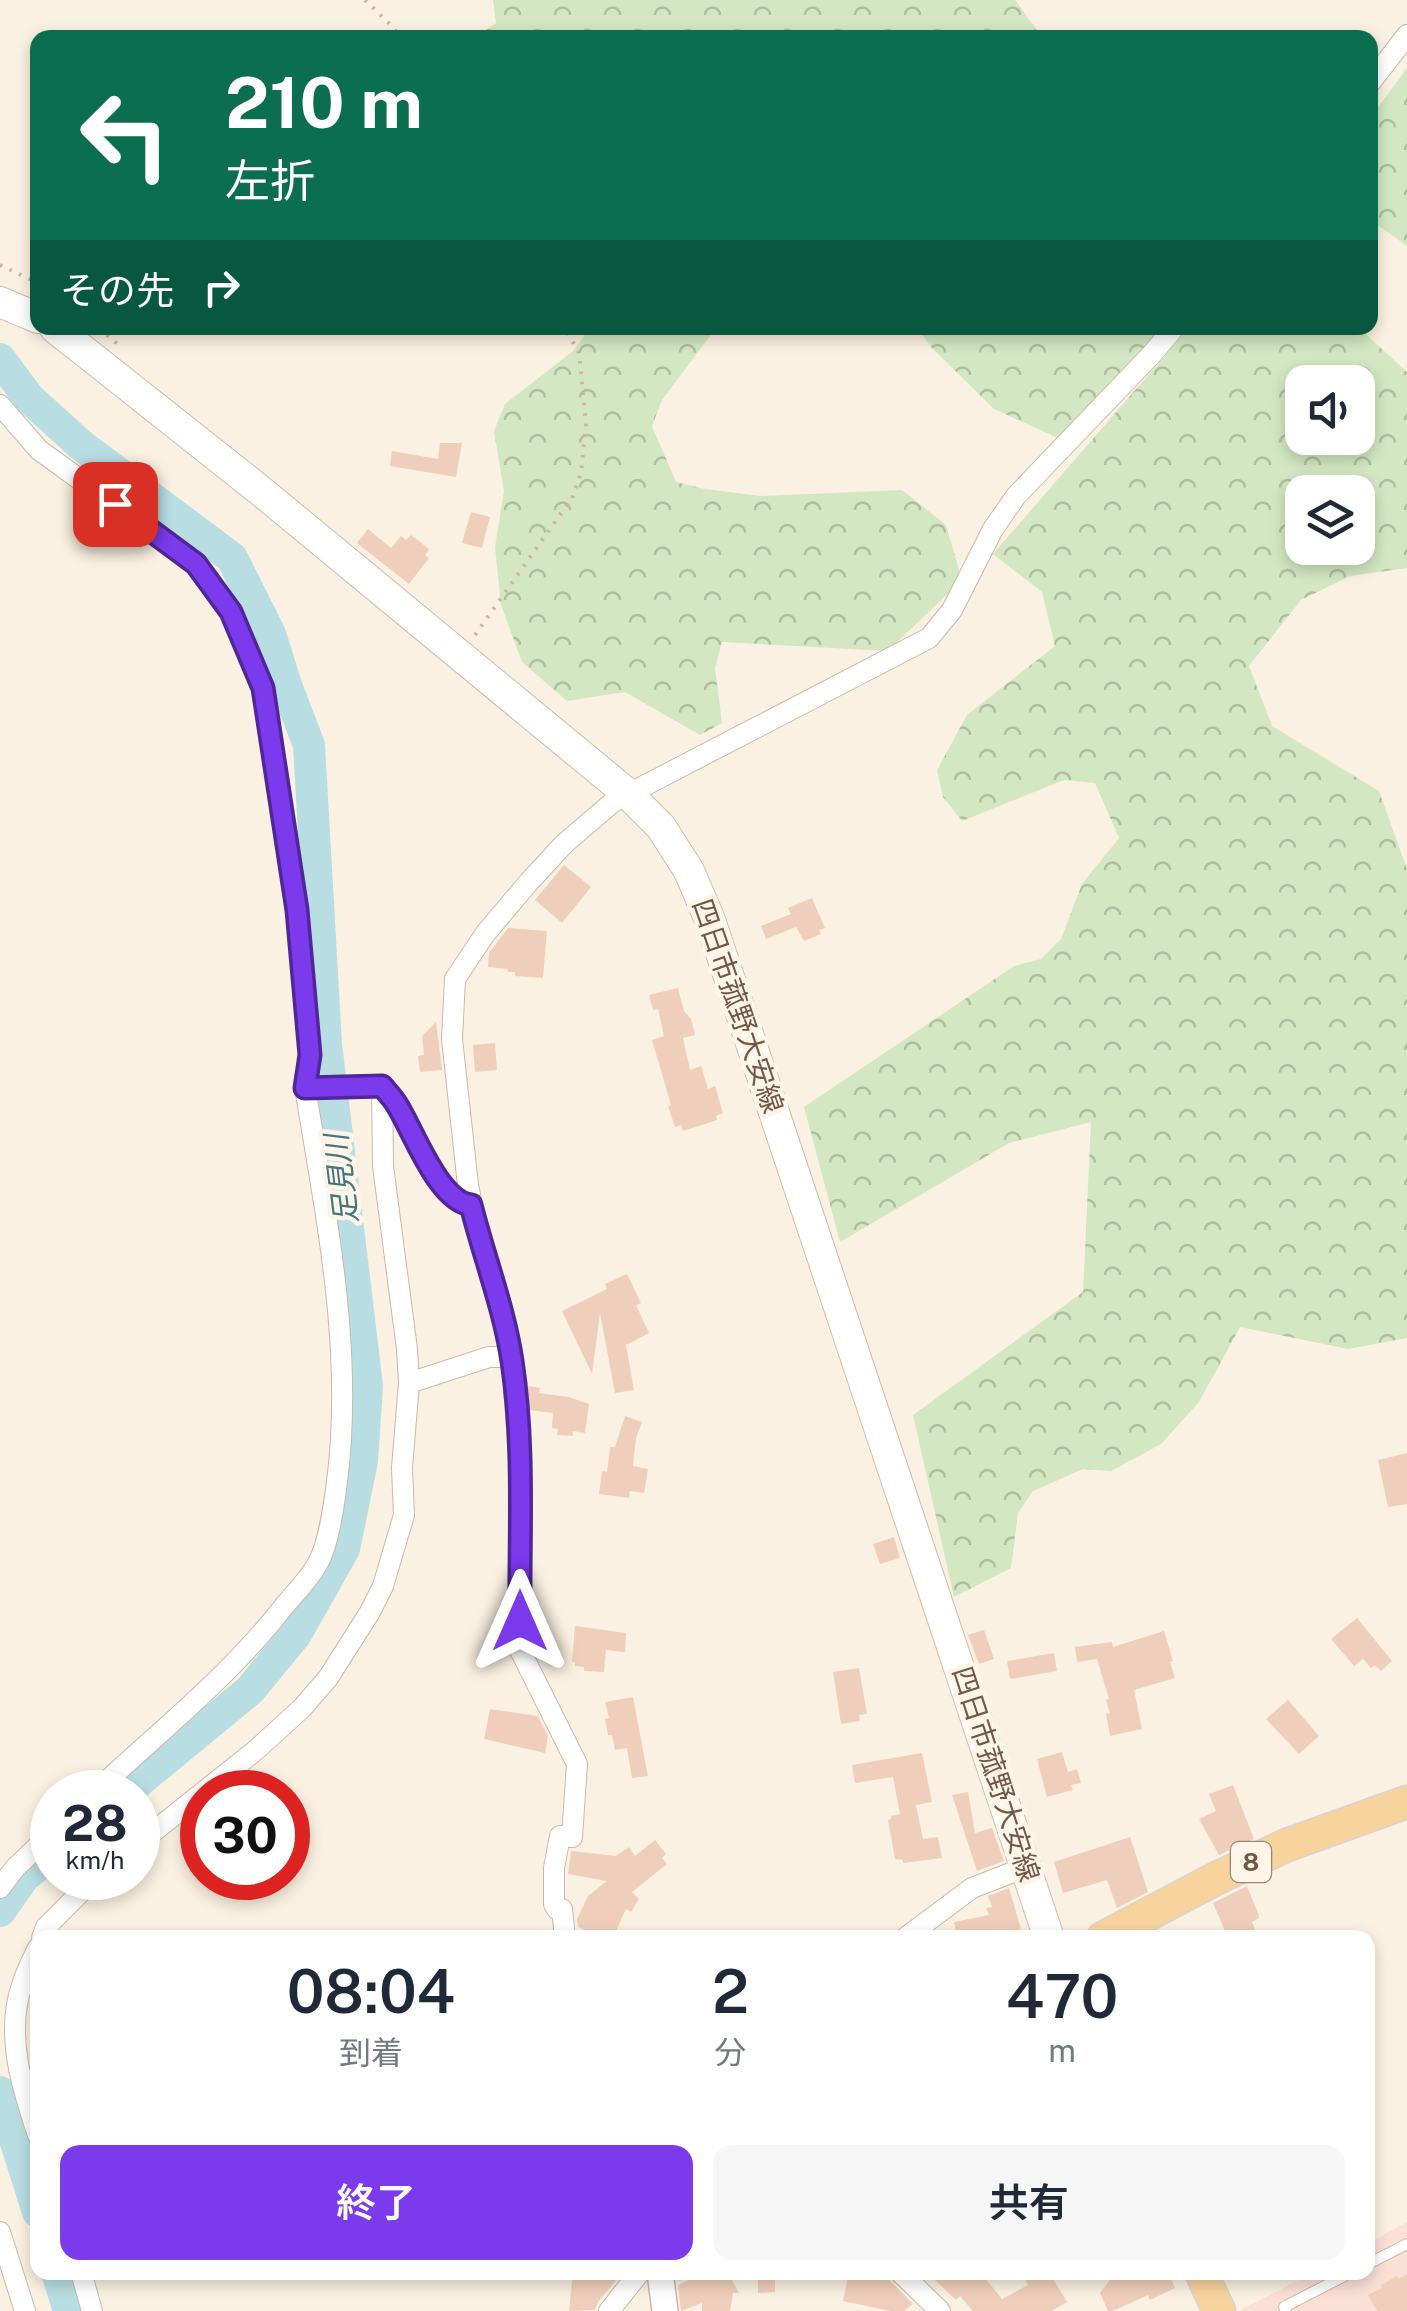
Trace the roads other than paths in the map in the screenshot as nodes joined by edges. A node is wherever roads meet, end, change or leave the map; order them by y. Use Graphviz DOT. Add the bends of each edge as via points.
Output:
graph roads {
  1 [pos="1407,35"];
  2 [pos="1378,73"];
  3 [pos="56,335"];
  4 [pos="1168,335"];
  5 [pos="0,405"];
  6 [pos="628,794"];
  7 [pos="382,1086"];
  8 [pos="305,1088"];
  9 [pos="471,1205"];
  10 [pos="511,1357"];
  11 [pos="409,1383"];
  12 [pos="119,1770"];
  13 [pos="1407,1802"];
  14 [pos="160,1826"];
  15 [pos="30,1854"];
  16 [pos="1026,1867"];
  17 [pos="0,1888"];
  18 [pos="73,1900"];
  19 [pos="45,1930"];
  20 [pos="564,1930"];
  21 [pos="916,1930"];
  22 [pos="1046,1930"];
  23 [pos="1118,1930"];
  24 [pos="30,1966"];
  25 [pos="30,2111"];
  26 [pos="0,2232"];
  27 [pos="1407,2244"];
  28 [pos="1375,2260"];
  29 [pos="83,2280"];
  30 [pos="634,2280"];
  31 [pos="661,2280"];
  32 [pos="908,2280"];
  33 [pos="1205,2280"];
  34 [pos="1336,2280"];
  35 [pos="25,2311"];
  36 [pos="92,2311"];
  37 [pos="610,2311"];
  38 [pos="664,2311"];
  39 [pos="940,2311"];
  40 [pos="1219,2311"];
  41 [pos="1286,2311"];
  1 -- 2 [label="street"];
  3 -- 6 [label="main road, 四日市菰野大安線" via="262,492"];
  4 -- 6 [label="street" via="1016,496 929,638"];
  5 -- 8 [label="street" via="39,450 196,564 231,612 263,688 280,791 310,1055"];
  6 -- 9 [label="street" via="564,844 455,979 454,1060"];
  6 -- 16 [label="main road, 四日市菰野大安線" via="661,827 710,920"];
  7 -- 8 [label="street"];
  7 -- 9 [label="street" via="428,1163 452,1195"];
  7 -- 11 [label="street" via="383,1166"];
  8 -- 12 [label="street" via="341,1328 343,1437 334,1511 319,1563 257,1642"];
  9 -- 10 [label="street"];
  10 -- 11 [label="street" via="489,1357"];
  10 -- 20 [label="street" via="521,1484 520,1650 577,1764 572,1837 560,1836 554,1868 554,1904 562,1909"];
  11 -- 14 [label="street" via="404,1515 370,1612 302,1708"];
  13 -- 23 [label="main road, 8" via="1287,1845"];
  15 -- 17 [label="street"];
  16 -- 21 [label="street" via="972,1888"];
  16 -- 22 [label="main road, 四日市菰野大安線"];
  18 -- 19 [label="street"];
  24 -- 25 [label="street" via="20,1988 14,2039"];
  26 -- 35 [label="street"];
  27 -- 28 [label="lane"];
  29 -- 36 [label="street"];
  30 -- 37 [label="street"];
  31 -- 38 [label="street"];
  32 -- 39 [label="street"];
  33 -- 40 [label="main road"];
  34 -- 41 [label="lane"];
}
